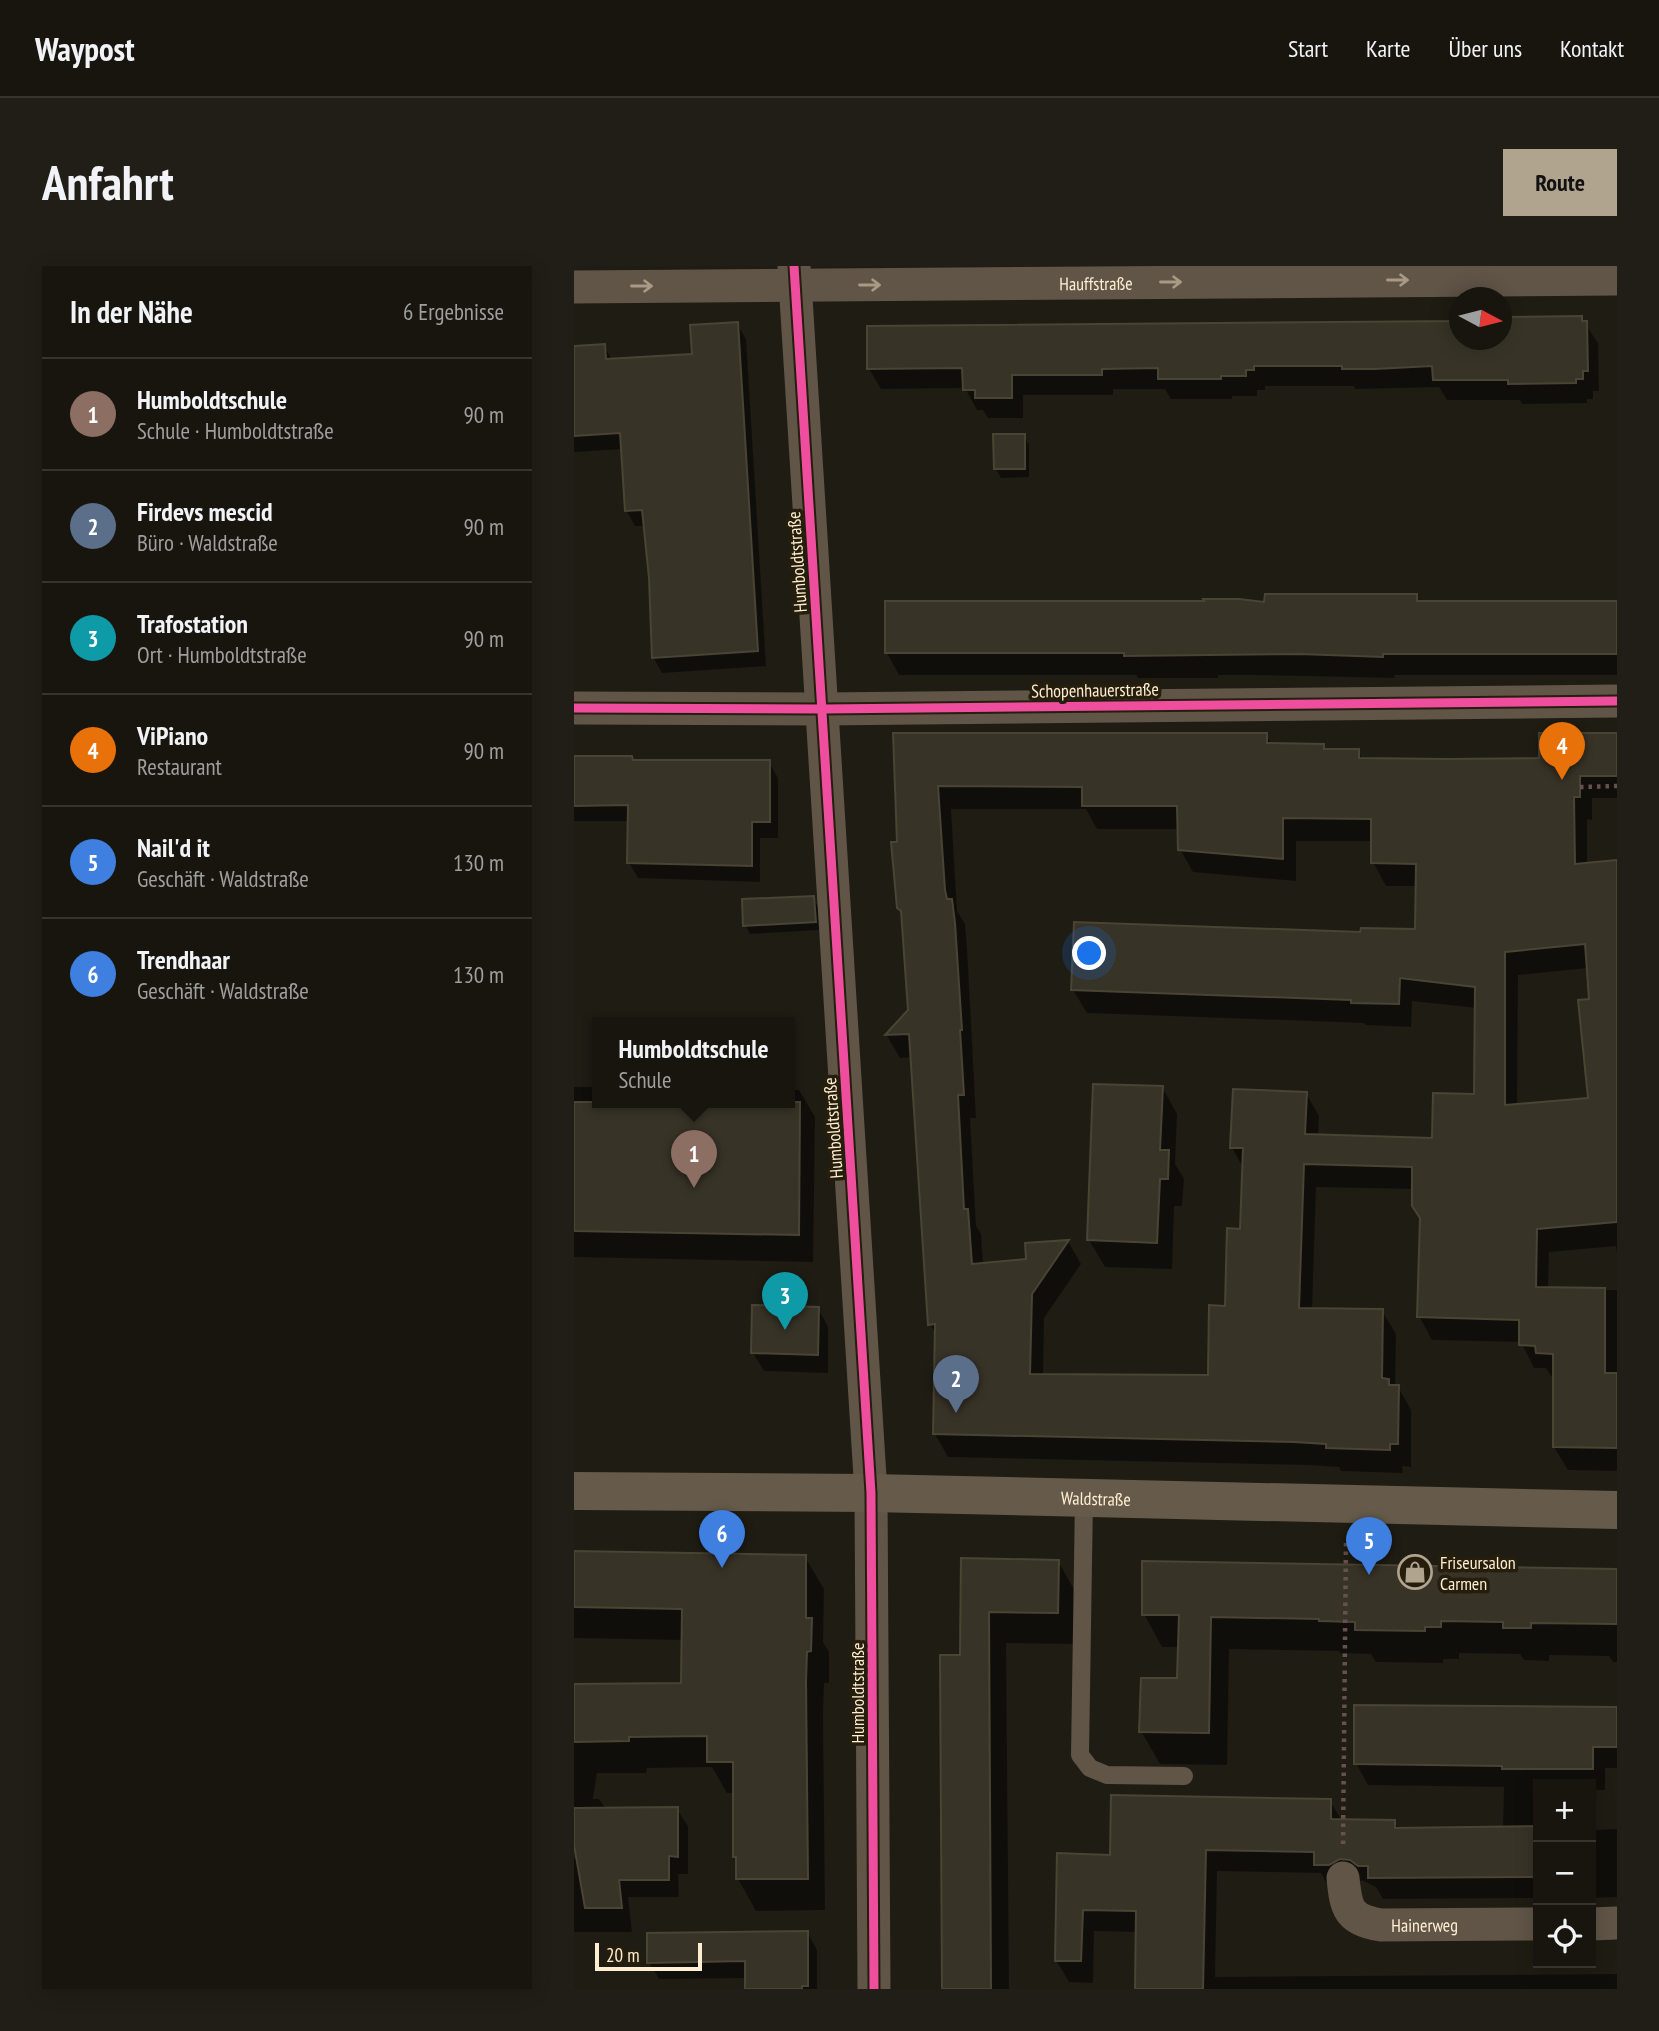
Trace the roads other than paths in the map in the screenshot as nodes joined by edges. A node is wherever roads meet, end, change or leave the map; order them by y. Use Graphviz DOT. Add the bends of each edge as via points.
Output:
graph roads {
  1 [pos="795,276"];
  2 [pos="1617,279"];
  3 [pos="574,287"];
  4 [pos="1617,701"];
  5 [pos="574,708"];
  6 [pos="823,709"];
  7 [pos="574,1491"];
  8 [pos="871,1493"];
  9 [pos="1084,1499"];
  10 [pos="1617,1510"];
  11 [pos="1184,1776"];
  12 [pos="1343,1878"];
  13 [pos="1617,1923"];
  14 [pos="1533,1924"];
  15 [pos="1596,1924"];
  16 [pos="874,1989"];
  1 -- 2 [label="street, Hauffstraße, one-way"];
  3 -- 1 [label="street, Hauffstraße, one-way"];
  1 -- 6 [label="street, Humboldtstraße"];
  4 -- 6 [label="street, Schopenhauerstraße"];
  5 -- 6 [label="street, Schopenhauerstraße"];
  6 -- 8 [label="street, Humboldtstraße"];
  7 -- 8 [label="main road, Waldstraße"];
  8 -- 9 [label="main road, Waldstraße"];
  8 -- 16 [label="street, Humboldtstraße"];
  9 -- 10 [label="main road, Waldstraße"];
  9 -- 11 [label="lane" via="1080,1755 1090,1768 1107,1775"];
  12 -- 14 [label="street, Hainerweg" via="1348,1907 1354,1917 1368,1923"];
  13 -- 15 [label="street"];
}
